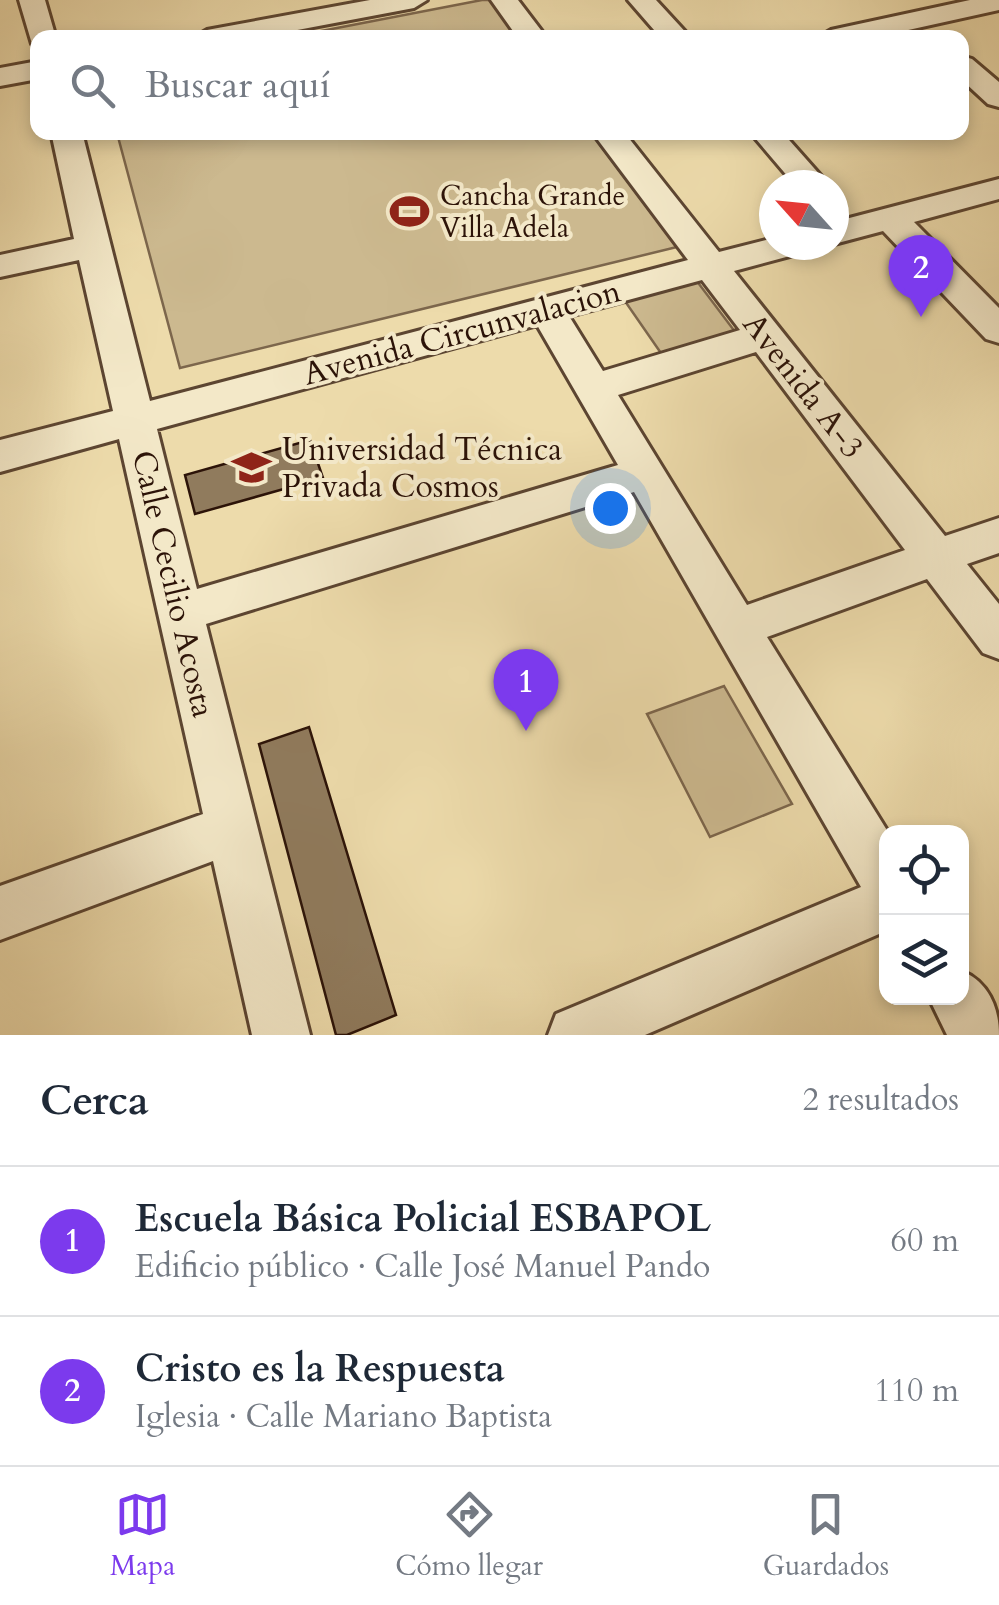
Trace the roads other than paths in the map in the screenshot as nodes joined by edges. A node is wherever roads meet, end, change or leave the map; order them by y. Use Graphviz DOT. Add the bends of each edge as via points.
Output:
graph roads {
  1 [pos="32,0"];
  2 [pos="215,0"];
  3 [pos="414,0"];
  4 [pos="504,0"];
  5 [pos="884,0"];
  6 [pos="999,2"];
  7 [pos="678,3"];
  8 [pos="646,4"];
  9 [pos="918,29"];
  10 [pos="40,30"];
  11 [pos="218,30"];
  12 [pos="246,30"];
  13 [pos="527,30"];
  14 [pos="670,30"];
  15 [pos="30,71"];
  16 [pos="975,74"];
  17 [pos="0,77"];
  18 [pos="999,98"];
  19 [pos="68,140"];
  20 [pos="613,140"];
  21 [pos="771,140"];
  22 [pos="799,170"];
  23 [pos="999,189"];
  24 [pos="890,218"];
  25 [pos="849,222"];
  26 [pos="93,246"];
  27 [pos="759,253"];
  28 [pos="0,266"];
  29 [pos="710,266"];
  30 [pos="547,310"];
  31 [pos="999,330"];
  32 [pos="765,336"];
  33 [pos="594,388"];
  34 [pos="134,420"];
  35 [pos="0,456"];
  36 [pos="644,473"];
  37 [pos="999,535"];
  38 [pos="936,557"];
  39 [pos="180,613"];
  40 [pos="737,628"];
  41 [pos="999,639"];
  42 [pos="232,829"];
  43 [pos="879,867"];
  44 [pos="879,907"];
  45 [pos="0,913"];
  46 [pos="962,1005"];
  47 [pos="635,1024"];
  48 [pos="281,1035"];
  49 [pos="578,1035"];
  50 [pos="980,1035"];
  1 -- 10 [label="street"];
  2 -- 11 [label="street"];
  3 -- 12 [label="street"];
  4 -- 13 [label="street"];
  5 -- 9 [label="street"];
  6 -- 9 [label="street"];
  7 -- 8 [label="street"];
  8 -- 14 [label="street"];
  15 -- 17 [label="street"];
  16 -- 18 [label="street"];
  19 -- 26 [label="street, Calle Cecilio Acosta"];
  20 -- 29 [label="street, Avenida A-3"];
  21 -- 22 [label="street"];
  23 -- 24 [label="street"];
  24 -- 25 [label="street"];
  24 -- 31 [label="street"];
  26 -- 28 [label="street"];
  26 -- 34 [label="street, Calle Cecilio Acosta"];
  27 -- 29 [label="street, Avenida Circunvalacion"];
  29 -- 30 [label="street, Avenida Circunvalacion"];
  29 -- 32 [label="street, Avenida A-3"];
  30 -- 33 [label="street"];
  30 -- 34 [label="street, Avenida Circunvalacion"];
  32 -- 33 [label="street"];
  32 -- 38 [label="street, Avenida A-3"];
  33 -- 36 [label="street"];
  34 -- 35 [label="street, Avenida Circunvalacion"];
  34 -- 39 [label="street, Calle Cecilio Acosta"];
  36 -- 39 [label="street"];
  36 -- 40 [label="street"];
  37 -- 38 [label="street"];
  38 -- 40 [label="street"];
  38 -- 41 [label="street, Avenida A-3"];
  39 -- 42 [label="street, Calle Cecilio Acosta"];
  40 -- 43 [label="street"];
  42 -- 45 [label="street"];
  42 -- 48 [label="street, Calle Cecilio Acosta"];
  44 -- 47 [label="street"];
  46 -- 50 [label="street"];
  47 -- 49 [label="street"];
}
